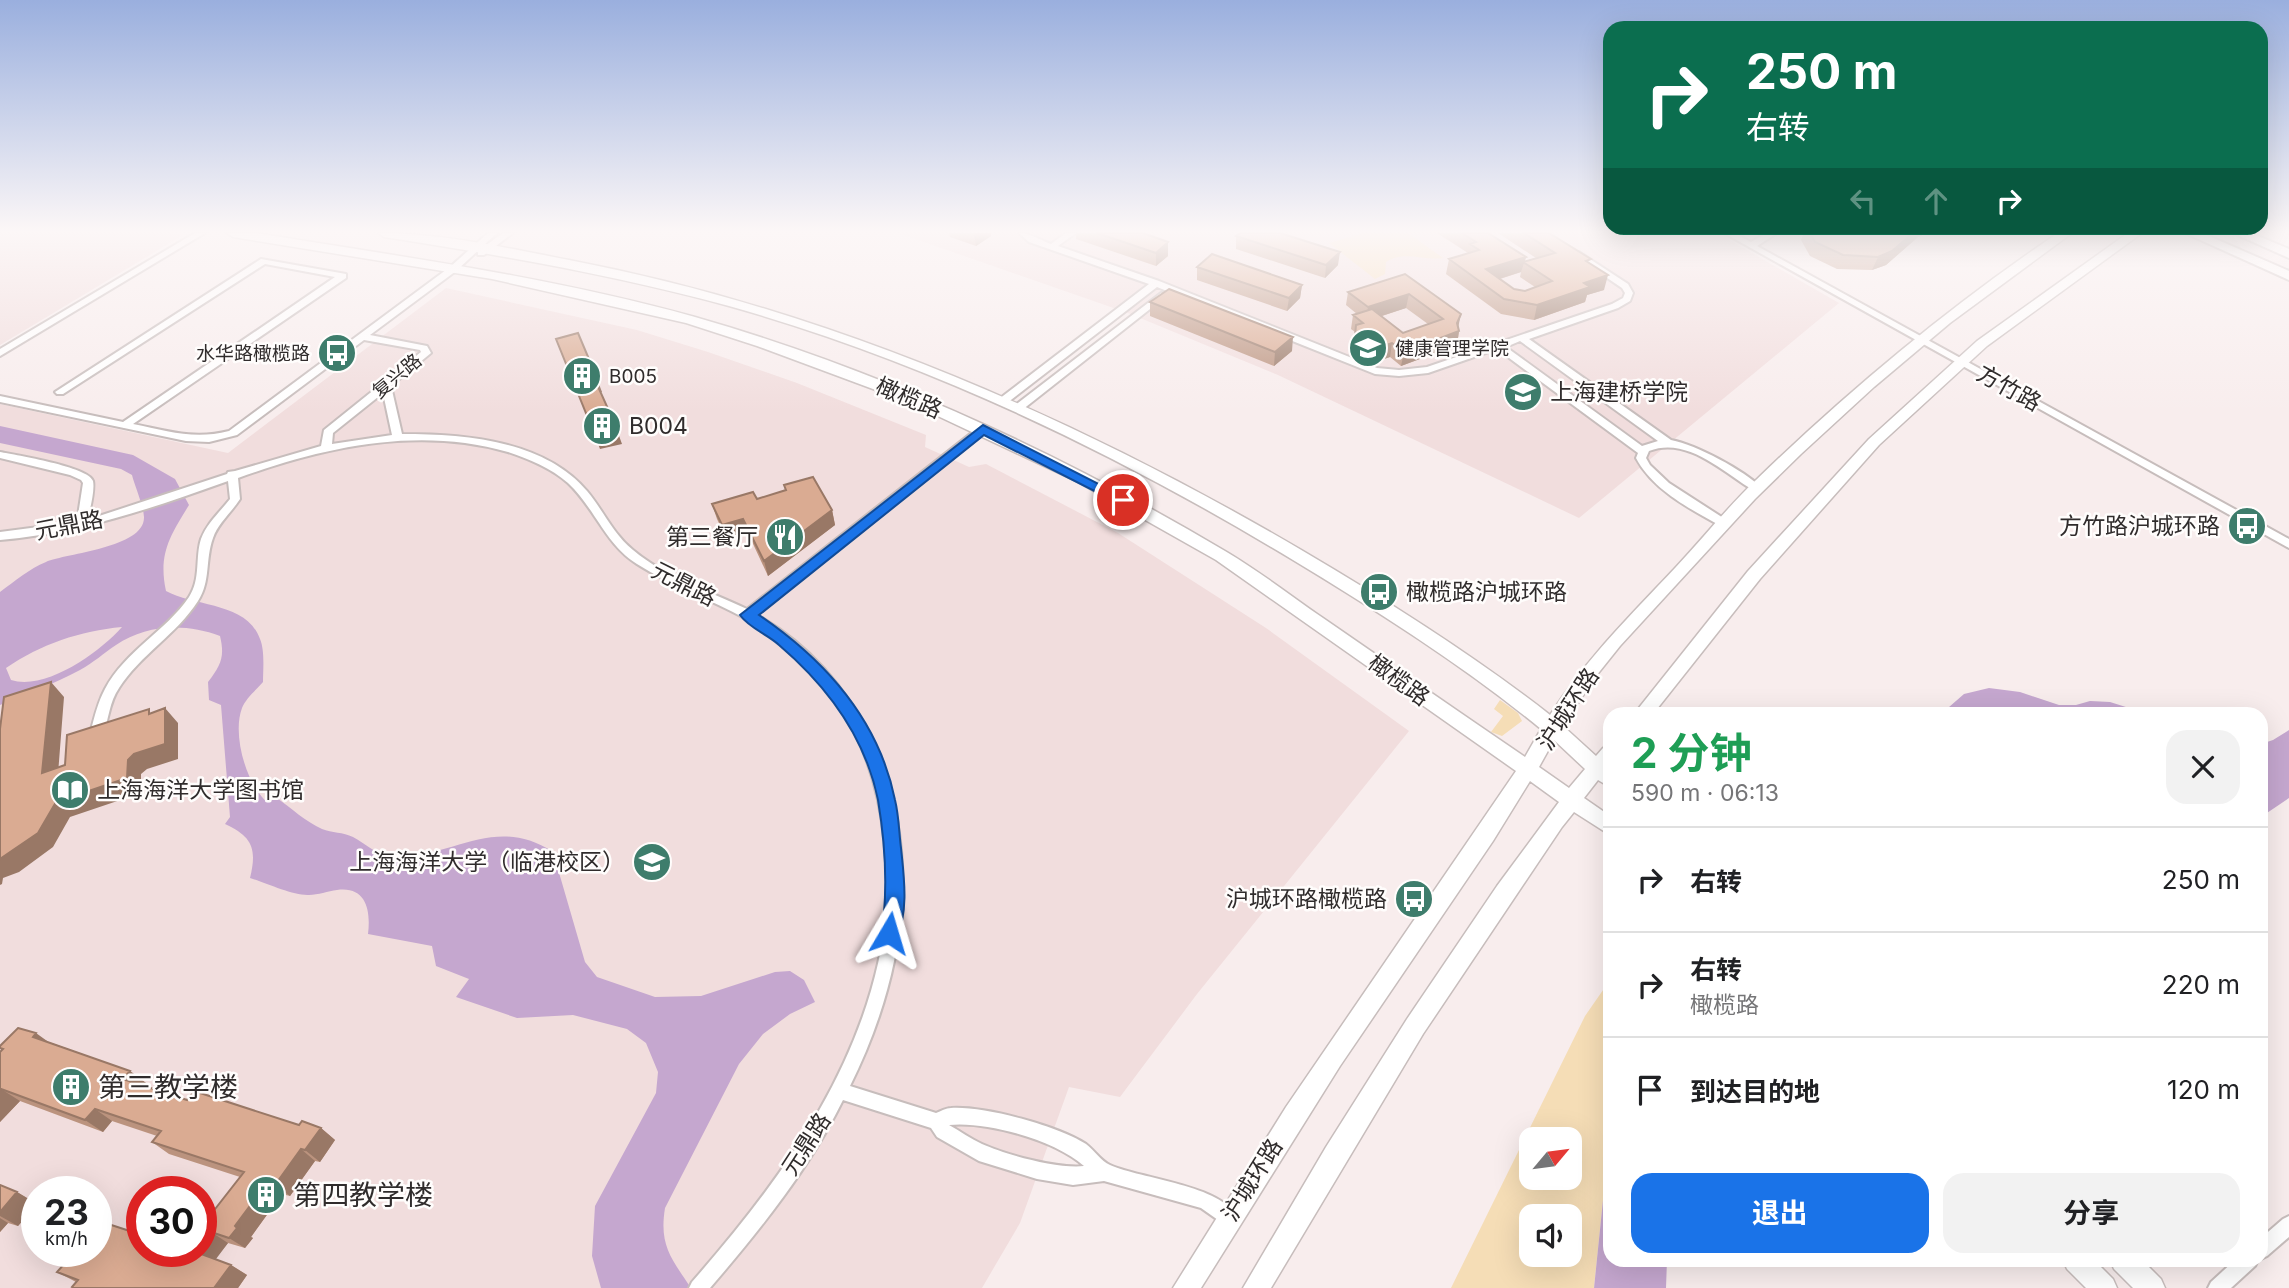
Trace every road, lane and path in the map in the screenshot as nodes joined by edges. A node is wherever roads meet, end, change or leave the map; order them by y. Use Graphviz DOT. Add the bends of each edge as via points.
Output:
graph roads {
  1 [pos="100,293"];
  2 [pos="214,293"];
  3 [pos="319,293"];
  4 [pos="421,293"];
  5 [pos="569,293"];
  6 [pos="616,293"];
  7 [pos="693,293"];
  8 [pos="1143,293"];
  9 [pos="1166,293"];
  10 [pos="1181,293"];
  11 [pos="1628,293"];
  12 [pos="1834,293"];
  13 [pos="1979,293"];
  14 [pos="2047,293"];
  15 [pos="640,308"];
  16 [pos="1118,312"];
  17 [pos="1133,318"];
  18 [pos="363,337"];
  19 [pos="1523,339"];
  20 [pos="1919,341"];
  21 [pos="1500,347"];
  22 [pos="0,353"];
  23 [pos="1960,361"];
  24 [pos="386,386"];
  25 [pos="60,392"];
  26 [pos="0,399"];
  27 [pos="1003,401"];
  28 [pos="1018,408"];
  29 [pos="125,425"];
  30 [pos="983,429"];
  31 [pos="398,438"];
  32 [pos="1667,442"];
  33 [pos="326,446"];
  34 [pos="1643,452"];
  35 [pos="0,455"];
  36 [pos="232,474"];
  37 [pos="1757,488"];
  38 [pos="82,523"];
  39 [pos="1725,523"];
  40 [pos="0,536"];
  41 [pos="2289,544"];
  42 [pos="748,615"];
  43 [pos="1648,707"];
  44 [pos="1552,728"];
  45 [pos="99,730"];
  46 [pos="1603,765"];
  47 [pos="1603,770"];
  48 [pos="1528,771"];
  49 [pos="1571,801"];
  50 [pos="1603,822"];
  51 [pos="839,1091"];
  52 [pos="936,1121"];
  53 [pos="1104,1172"];
  54 [pos="1228,1218"];
  55 [pos="2289,1225"];
  56 [pos="2268,1244"];
  57 [pos="2083,1267"];
  58 [pos="2130,1267"];
  59 [pos="2241,1267"];
  60 [pos="698,1288"];
  61 [pos="1186,1288"];
  62 [pos="1256,1288"];
  63 [pos="2104,1288"];
  64 [pos="2152,1288"];
  65 [pos="2217,1288"];
  1 -- 22 [label="street"];
  2 -- 25 [label="street"];
  3 -- 29 [label="street"];
  4 -- 18 [label="street"];
  5 -- 15 [label="main road, 橄榄路"];
  6 -- 15 [label="main road"];
  7 -- 27 [label="main road, 橄榄路" via="896,357"];
  8 -- 16 [label="street"];
  9 -- 17 [label="street"];
  10 -- 21 [label="street" via="1375,371 1428,370"];
  11 -- 19 [label="street" via="1627,299 1615,306"];
  12 -- 20 [label="street, 方竹路"];
  13 -- 20 [label="main road, 沪城环路"];
  14 -- 23 [label="main road"];
  15 -- 30 [label="main road, 橄榄路" via="838,369"];
  16 -- 17 [label="street"];
  16 -- 27 [label="street"];
  17 -- 28 [label="street"];
  18 -- 24 [label="street, 复兴路" via="426,350"];
  18 -- 29 [label="street" via="233,433 199,440"];
  19 -- 21 [label="street"];
  19 -- 32 [label="street"];
  20 -- 23 [label="street, 方竹路"];
  20 -- 37 [label="main road, 沪城环路"];
  21 -- 34 [label="street"];
  23 -- 41 [label="street, 方竹路"];
  23 -- 43 [label="main road" via="1816,505"];
  24 -- 31 [label="street"];
  24 -- 33 [label="street, 复兴路" via="328,432"];
  26 -- 29 [label="street"];
  27 -- 28 [label="main road, 橄榄路"];
  28 -- 44 [label="main road, 橄榄路" via="1105,447 1255,528 1412,627"];
  30 -- 42 [label="street"];
  30 -- 48 [label="main road, 橄榄路" via="1083,478 1222,556"];
  31 -- 33 [label="street, 元鼎路"];
  31 -- 42 [label="street, 元鼎路" via="443,437 486,444 546,465 581,490 621,550 663,576"];
  32 -- 34 [label="street"];
  32 -- 37 [label="street" via="1697,451"];
  33 -- 36 [label="street, 元鼎路"];
  34 -- 39 [label="street" via="1643,464 1651,474"];
  35 -- 38 [label="street" via="86,478"];
  36 -- 38 [label="street, 元鼎路" via="137,509"];
  36 -- 45 [label="street" via="234,499 207,537 202,585 166,631 119,676 102,708"];
  37 -- 39 [label="main road, 沪城环路"];
  38 -- 40 [label="street, 元鼎路"];
  39 -- 44 [label="main road, 沪城环路" via="1619,637"];
  42 -- 51 [label="street, 元鼎路" via="783,639 850,710 868,743 886,799 894,871 893,914 866,1030"];
  44 -- 46 [label="main road, 橄榄路"];
  44 -- 48 [label="main road, 沪城环路"];
  47 -- 49 [label="main road"];
  48 -- 49 [label="main road, 橄榄路"];
  48 -- 54 [label="main road, 沪城环路"];
  49 -- 50 [label="main road, 橄榄路"];
  49 -- 62 [label="main road" via="1542,836 1369,1097"];
  51 -- 52 [label="street"];
  51 -- 60 [label="street, 元鼎路" via="736,1245"];
  52 -- 53 [label="street" via="943,1131 979,1152 1037,1170 1073,1176"];
  52 -- 53 [label="street" via="950,1116 998,1121 1048,1135 1079,1150"];
  53 -- 54 [label="street" via="1205,1202"];
  54 -- 61 [label="main road, 沪城环路"];
  55 -- 56 [label="street"];
  57 -- 63 [label="main road"];
  58 -- 64 [label="main road"];
  59 -- 65 [label="street"];
}
